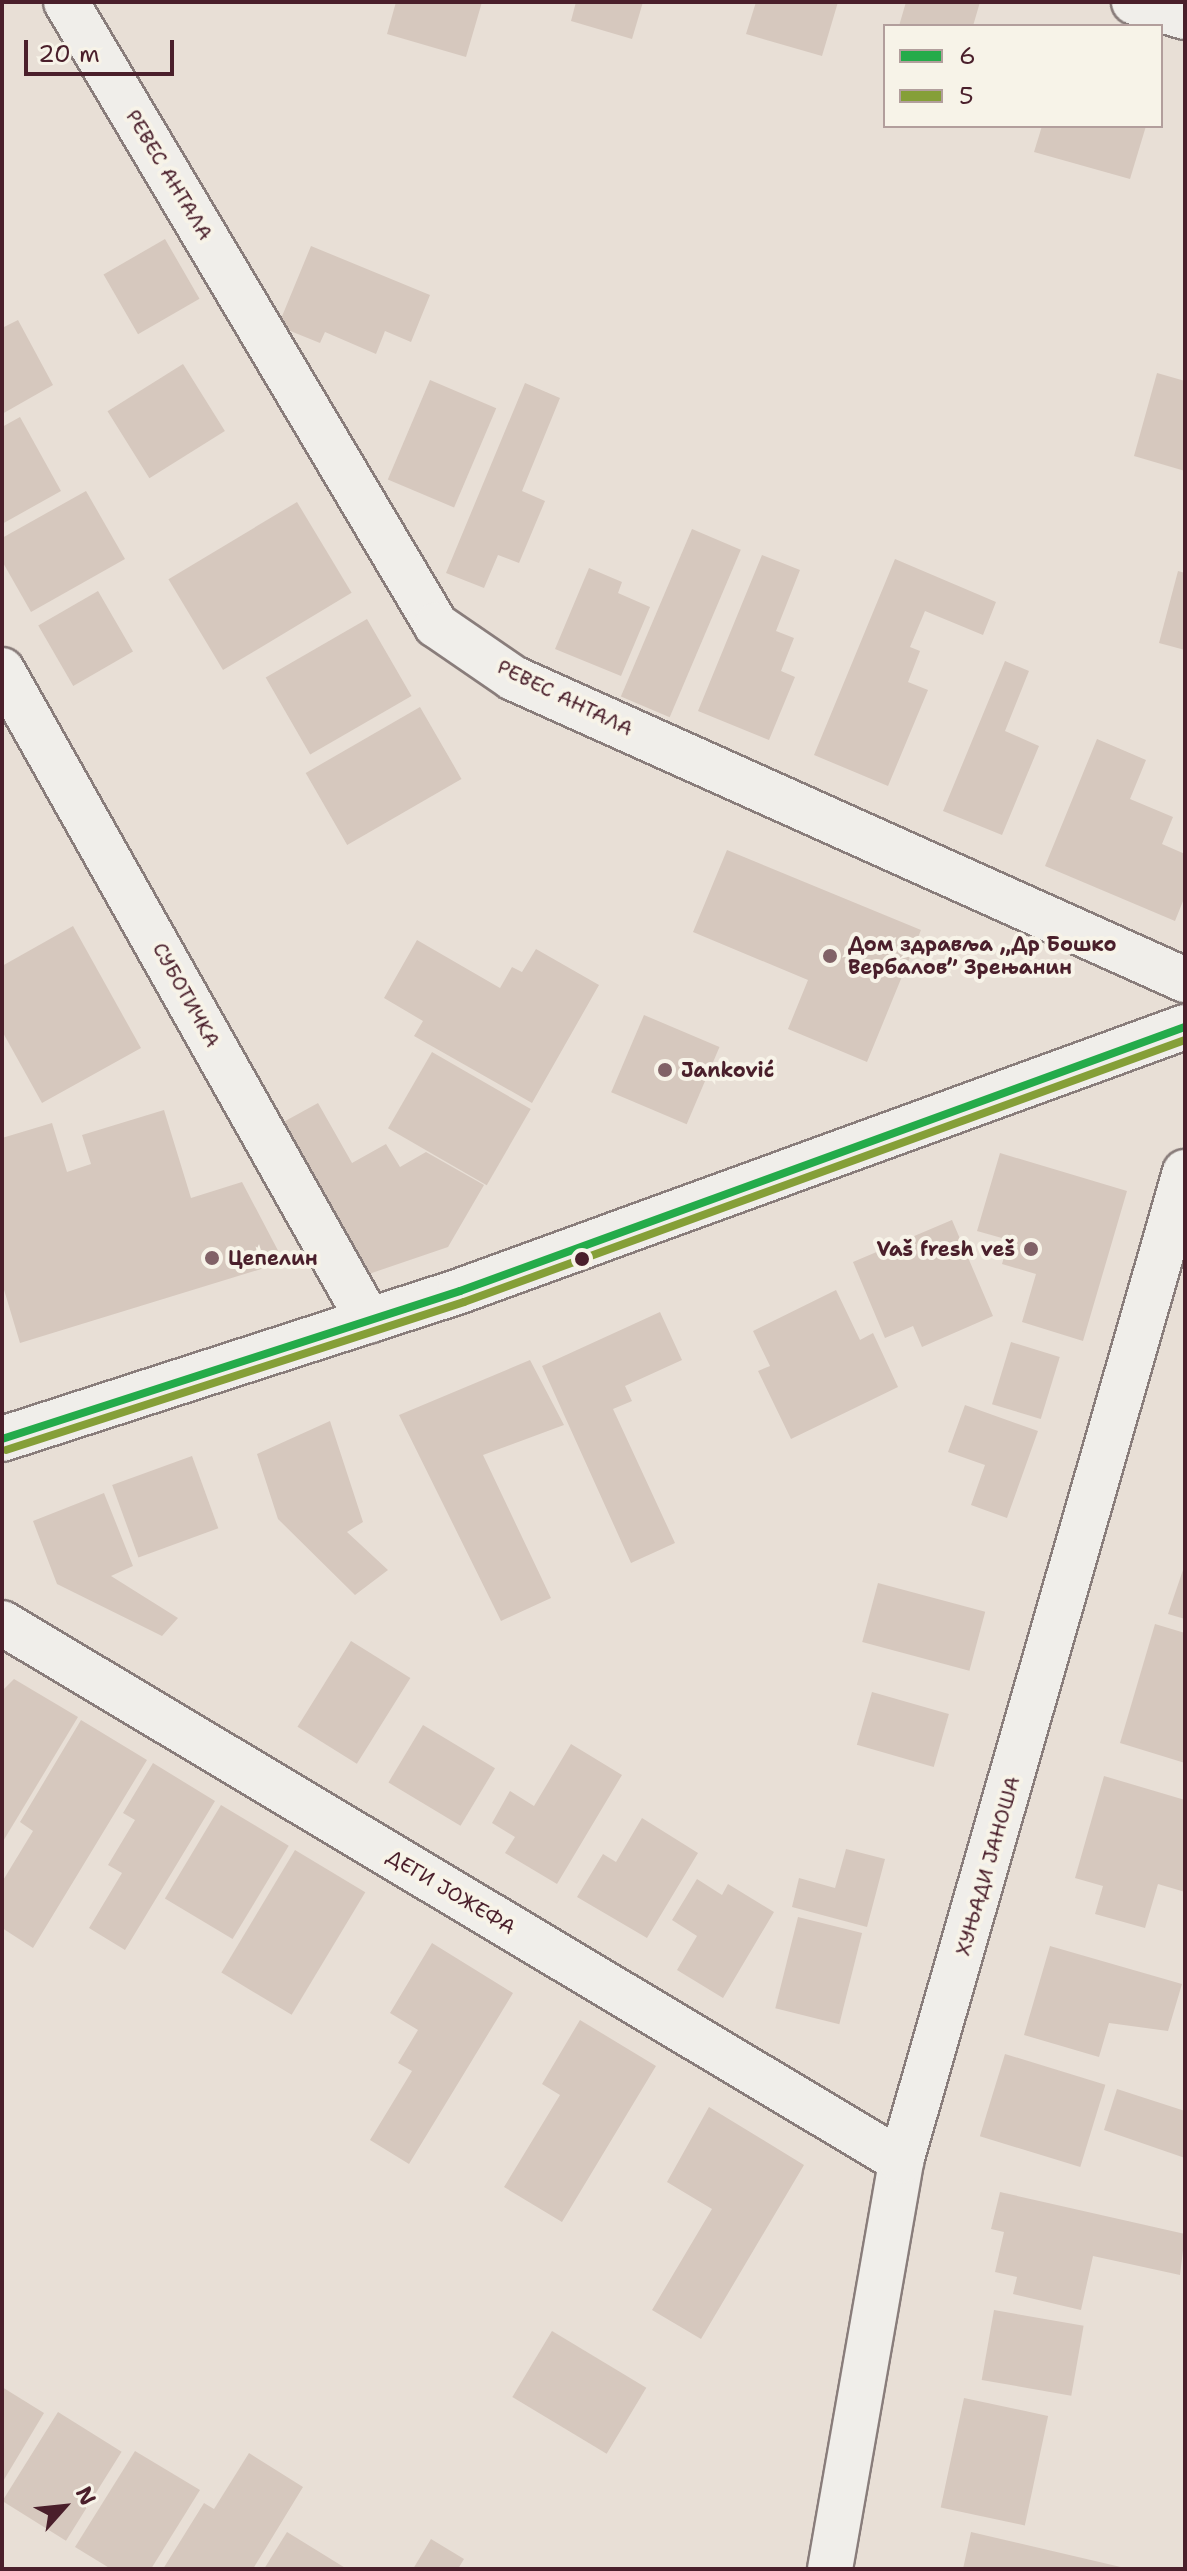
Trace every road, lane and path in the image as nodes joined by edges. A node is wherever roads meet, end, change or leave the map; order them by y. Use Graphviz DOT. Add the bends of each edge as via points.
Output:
graph roads {
  1 [pos="66,2"];
  2 [pos="1134,2"];
  3 [pos="1185,17"];
  4 [pos="2,670"];
  5 [pos="1185,980"];
  6 [pos="1185,1027"];
  7 [pos="1185,1172"];
  8 [pos="369,1321"];
  9 [pos="2,1439"];
  10 [pos="2,1623"];
  11 [pos="901,2161"];
  12 [pos="830,2569"];
  1 -- 5 [label="street, РЕВЕС АНТАЛА" via="436,625 513,678"];
  2 -- 3 [label="street"];
  4 -- 8 [label="street, СУБОТИЧКА"];
  6 -- 8 [label="street"];
  7 -- 11 [label="street, ХУЊАДИ ЈАНОША"];
  8 -- 9 [label="street"];
  10 -- 11 [label="street, ДЕГИ ЈОЖЕФА"];
  11 -- 12 [label="street, ХУЊАДИ ЈАНОША"];
}
